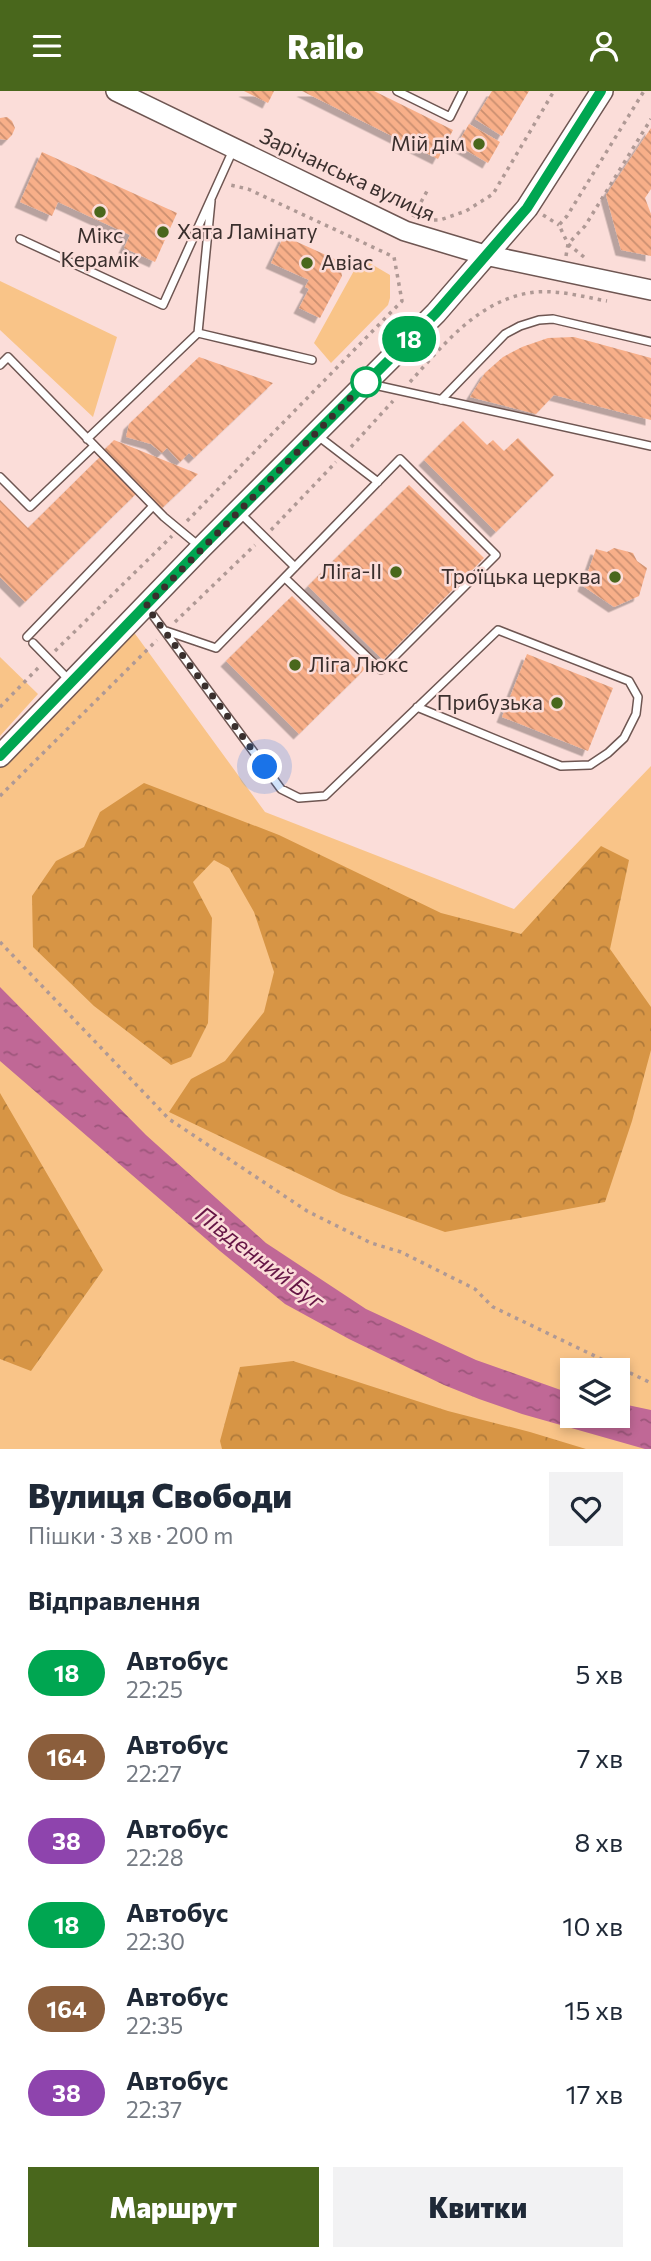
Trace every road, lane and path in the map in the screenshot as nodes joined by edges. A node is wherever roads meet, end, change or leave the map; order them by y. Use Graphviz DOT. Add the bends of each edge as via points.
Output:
graph roads {
  1 [pos="116,91"];
  2 [pos="397,91"];
  3 [pos="463,91"];
  4 [pos="554,91"];
  5 [pos="587,91"];
  6 [pos="601,91"];
  7 [pos="644,91"];
  8 [pos="651,119"];
  9 [pos="233,148"];
  10 [pos="216,183"];
  11 [pos="426,191"];
  12 [pos="212,193"];
  13 [pos="539,213"];
  14 [pos="413,217"];
  15 [pos="426,219"];
  16 [pos="559,225"];
  17 [pos="506,232"];
  18 [pos="20,239"];
  19 [pos="568,244"];
  20 [pos="485,255"];
  21 [pos="566,260"];
  22 [pos="651,290"];
  23 [pos="562,293"];
  24 [pos="198,333"];
  25 [pos="651,342"];
  26 [pos="312,360"];
  27 [pos="0,365"];
  28 [pos="365,383"];
  29 [pos="402,391"];
  30 [pos="441,400"];
  31 [pos="315,434"];
  32 [pos="87,439"];
  33 [pos="94,446"];
  34 [pos="651,446"];
  35 [pos="343,455"];
  36 [pos="0,477"];
  37 [pos="378,482"];
  38 [pos="153,506"];
  39 [pos="238,511"];
  40 [pos="180,529"];
  41 [pos="264,537"];
  42 [pos="201,548"];
  43 [pos="295,567"];
  44 [pos="285,578"];
  45 [pos="146,606"];
  46 [pos="166,631"];
  47 [pos="47,659"];
  48 [pos="71,682"];
  49 [pos="0,707"];
  50 [pos="417,707"];
  51 [pos="0,756"];
  52 [pos="0,796"];
  53 [pos="0,943"];
  54 [pos="651,1383"];
  1 -- 9 [label="street, Зарічанська вулиця"];
  2 -- 3 [label="lane" via="450,117"];
  4 -- 15 [label="path" via="493,194 466,211 440,220"];
  5 -- 17 [label="main road" via="516,203"];
  6 -- 17 [label="main road" via="527,208"];
  7 -- 16 [label="path"];
  8 -- 19 [label="path" via="585,226"];
  9 -- 10 [label="lane"];
  9 -- 20 [label="street, Зарічанська вулиця" via="405,231"];
  10 -- 12 [label="lane"];
  10 -- 40 [label="path" via="248,189 394,257 402,301"];
  11 -- 14 [label="path"];
  12 -- 18 [label="lane" via="163,305"];
  12 -- 24 [label="lane"];
  13 -- 16 [label="path"];
  16 -- 19 [label="path"];
  17 -- 20 [label="main road"];
  19 -- 21 [label="path"];
  20 -- 22 [label="street, Зарічанська вулиця"];
  20 -- 28 [label="main road" via="436,313"];
  23 -- 29 [label="path" via="536,292 493,305 460,326"];
  24 -- 26 [label="lane"];
  24 -- 32 [label="lane"];
  25 -- 30 [label="lane" via="539,320 505,334"];
  27 -- 32 [label="lane" via="8,357"];
  28 -- 29 [label="lane"];
  28 -- 31 [label="main road"];
  29 -- 30 [label="lane"];
  29 -- 35 [label="path"];
  30 -- 34 [label="lane"];
  31 -- 35 [label="lane"];
  31 -- 39 [label="main road"];
  32 -- 33 [label="lane"];
  33 -- 36 [label="lane" via="30,507"];
  33 -- 38 [label="lane"];
  35 -- 37 [label="lane"];
  35 -- 41 [label="path"];
  37 -- 43 [label="lane"];
  37 -- 44 [label="lane" via="400,459 496,555 380,670"];
  38 -- 40 [label="lane"];
  38 -- 47 [label="lane" via="30,640"];
  39 -- 41 [label="lane"];
  39 -- 42 [label="main road"];
  40 -- 42 [label="lane"];
  40 -- 47 [label="path"];
  41 -- 43 [label="lane"];
  41 -- 46 [label="path"];
  42 -- 45 [label="main road"];
  43 -- 44 [label="lane"];
  44 -- 46 [label="lane" via="216,648"];
  45 -- 46 [label="lane"];
  45 -- 48 [label="main road"];
  46 -- 50 [label="lane" via="281,789 299,798 325,796"];
  46 -- 52 [label="path"];
  47 -- 48 [label="lane"];
  47 -- 49 [label="path"];
  48 -- 51 [label="main road"];
  50 -- 50 [label="lane" via="498,630 629,681 638,697 636,714 624,738 590,765 561,766"];
  53 -- 54 [label="path" via="169,1119 307,1211 370,1243 401,1252 475,1289 493,1307"];
}
